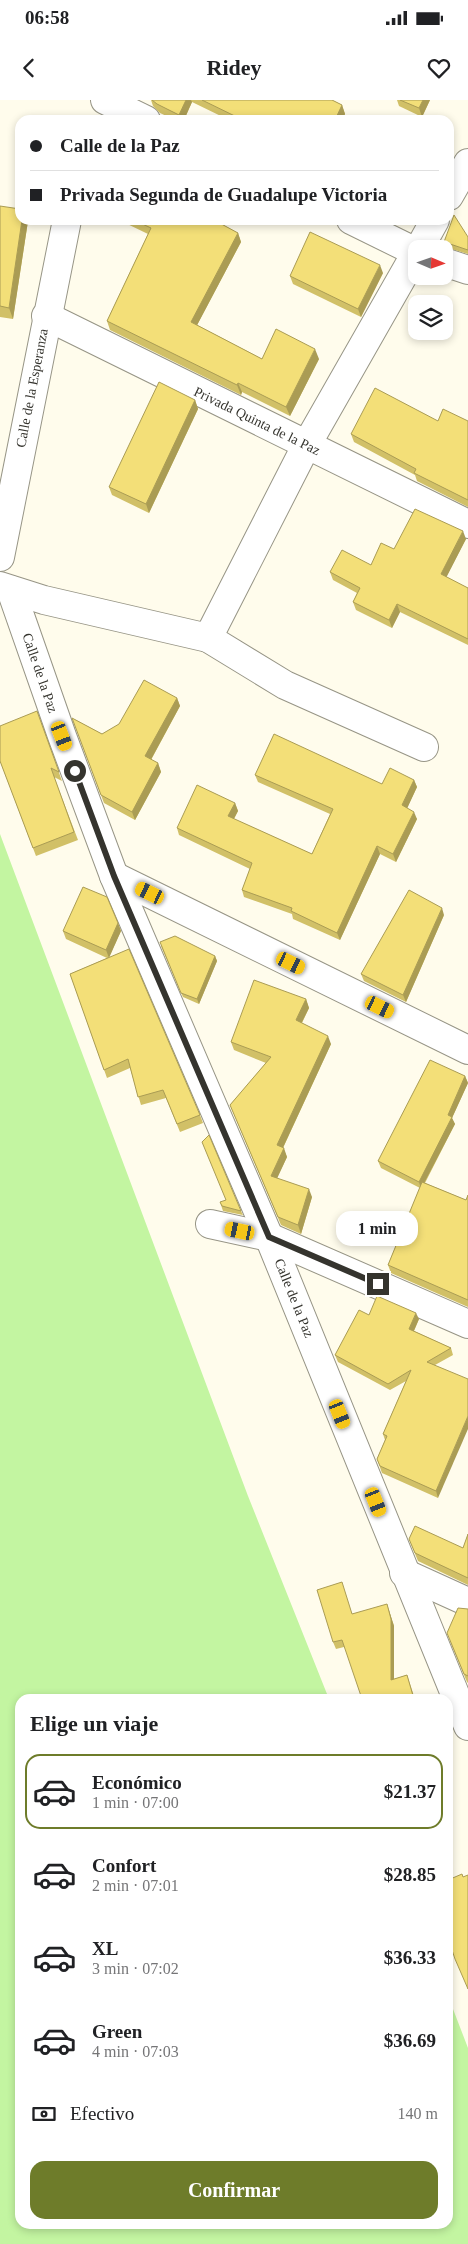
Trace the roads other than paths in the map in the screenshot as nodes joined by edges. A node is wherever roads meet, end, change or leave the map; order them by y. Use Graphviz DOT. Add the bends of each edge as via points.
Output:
graph roads {
  1 [pos="105,100"];
  2 [pos="100,115"];
  3 [pos="136,115"];
  4 [pos="468,163"];
  5 [pos="454,187"];
  6 [pos="65,225"];
  7 [pos="362,225"];
  8 [pos="432,225"];
  9 [pos="423,240"];
  10 [pos="408,247"];
  11 [pos="453,265"];
  12 [pos="408,267"];
  13 [pos="468,270"];
  14 [pos="46,316"];
  15 [pos="306,446"];
  16 [pos="468,524"];
  17 [pos="0,557"];
  18 [pos="6,588"];
  19 [pos="208,638"];
  20 [pos="424,747"];
  21 [pos="114,876"];
  22 [pos="468,1050"];
  23 [pos="210,1224"];
  24 [pos="269,1237"];
  25 [pos="468,1324"];
  26 [pos="404,1572"];
  27 [pos="468,1602"];
  28 [pos="468,1726"];
  1 -- 2 [label="street"];
  1 -- 3 [label="street"];
  4 -- 5 [label="street"];
  6 -- 14 [label="street, Calle de la Esperanza"];
  7 -- 10 [label="street"];
  8 -- 9 [label="street"];
  11 -- 13 [label="street"];
  12 -- 15 [label="street"];
  14 -- 15 [label="street, Privada Quinta de la Paz"];
  14 -- 17 [label="street, Calle de la Esperanza"];
  15 -- 16 [label="street, Privada Quinta de la Paz"];
  15 -- 19 [label="street"];
  18 -- 19 [label="street"];
  18 -- 21 [label="street, Calle de la Paz"];
  19 -- 20 [label="street" via="285,685"];
  21 -- 22 [label="street"];
  21 -- 24 [label="street, Calle de la Paz"];
  23 -- 24 [label="street"];
  24 -- 25 [label="street"];
  24 -- 26 [label="street, Calle de la Paz"];
  26 -- 27 [label="street"];
  26 -- 28 [label="street, Calle de la Paz"];
}
